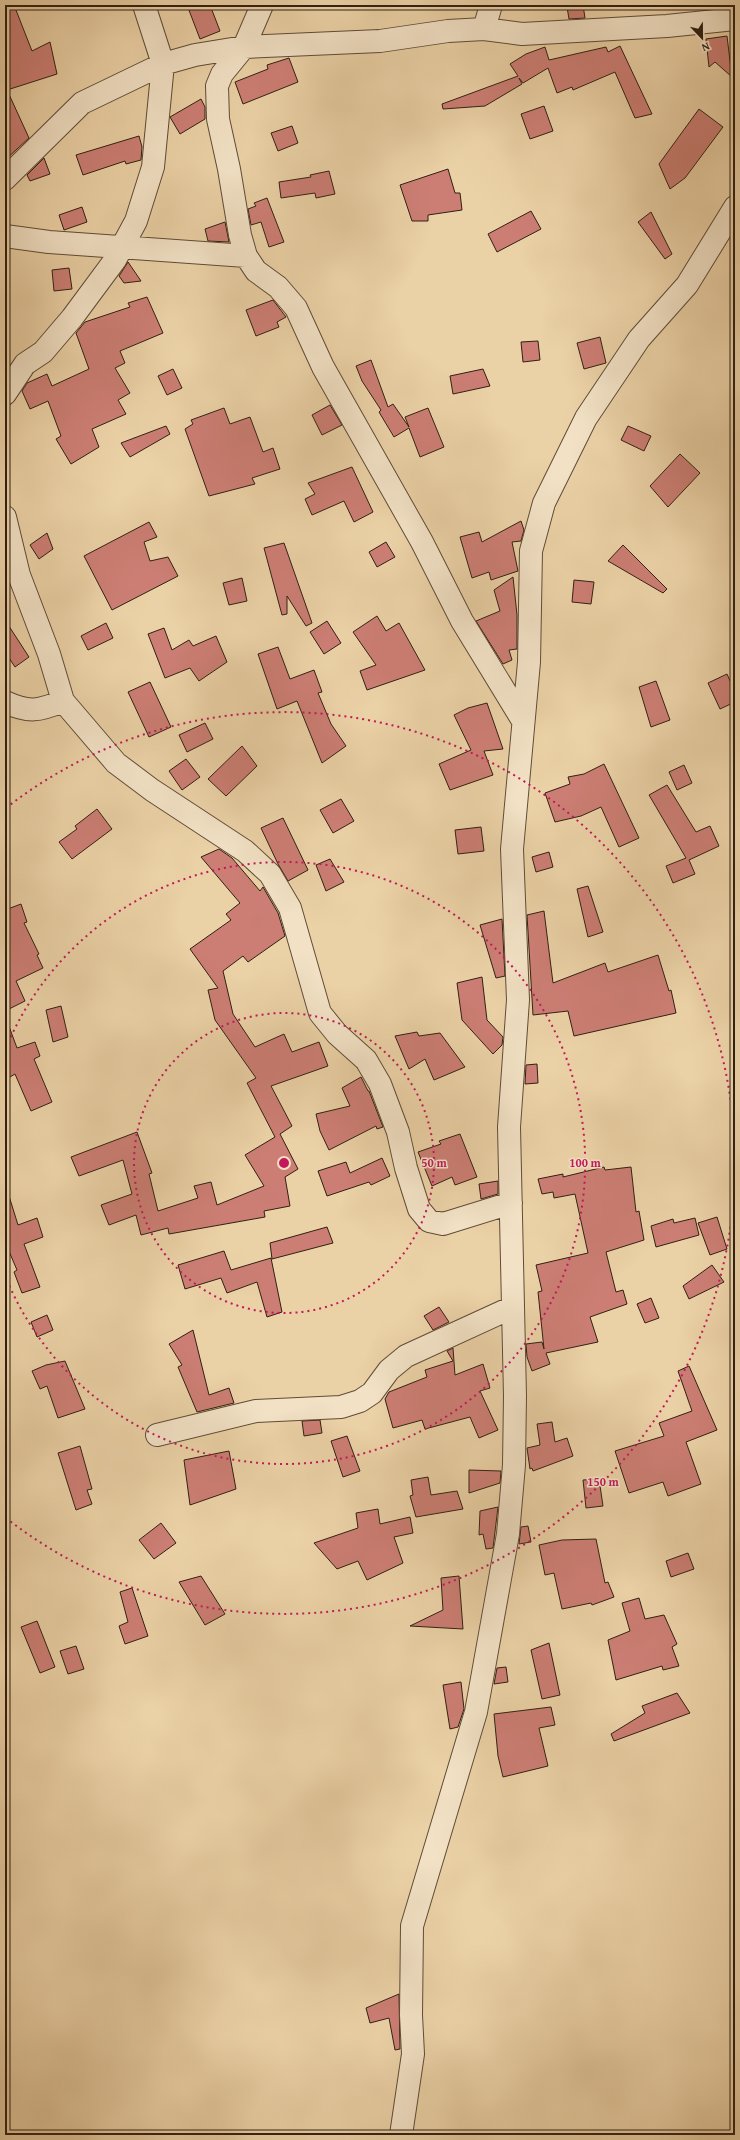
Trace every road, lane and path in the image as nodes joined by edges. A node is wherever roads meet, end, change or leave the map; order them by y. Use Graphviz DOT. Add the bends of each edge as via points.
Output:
graph roads {
  1 [pos="144,5"];
  2 [pos="262,5"];
  3 [pos="491,5"];
  4 [pos="721,5"];
  5 [pos="735,16"];
  6 [pos="735,19"];
  7 [pos="484,29"];
  8 [pos="244,47"];
  9 [pos="163,64"];
  10 [pos="5,179"];
  11 [pos="735,206"];
  12 [pos="5,236"];
  13 [pos="122,248"];
  14 [pos="246,256"];
  15 [pos="5,394"];
  16 [pos="5,517"];
  17 [pos="63,701"];
  18 [pos="5,702"];
  19 [pos="523,721"];
  20 [pos="511,1203"];
  21 [pos="513,1308"];
  22 [pos="157,1434"];
  23 [pos="401,2135"];
  1 -- 9 [label="street"];
  2 -- 8 [label="street"];
  3 -- 7 [label="street"];
  4 -- 5 [label="street"];
  6 -- 7 [label="street" via="668,26 522,34"];
  7 -- 8 [label="street" via="448,31 380,41"];
  8 -- 9 [label="street" via="195,55"];
  8 -- 14 [label="street" via="222,74 217,86 218,119"];
  9 -- 10 [label="street" via="82,103"];
  9 -- 13 [label="street" via="153,168 136,221"];
  11 -- 19 [label="street" via="687,285 639,339 586,418 544,503 531,551 529,662"];
  12 -- 13 [label="street"];
  13 -- 14 [label="street"];
  13 -- 15 [label="street" via="72,318 43,352 25,364"];
  14 -- 19 [label="street" via="256,271 278,287 296,308 323,368 422,542 462,621"];
  16 -- 17 [label="street" via="19,576 49,654"];
  17 -- 18 [label="street" via="44,710 28,711"];
  17 -- 20 [label="street" via="116,763 152,790 246,851 270,874 290,908 320,1013 337,1034 366,1060 380,1084 398,1132 419,1209 429,1221 444,1224"];
  19 -- 20 [label="street" via="512,849 518,1000 508,1127"];
  20 -- 21 [label="street"];
  21 -- 22 [label="street" via="406,1356 389,1370 372,1393 360,1401 341,1407 256,1412"];
  21 -- 23 [label="street" via="514,1465 508,1534 476,1712 412,1926 413,2054"];
}
